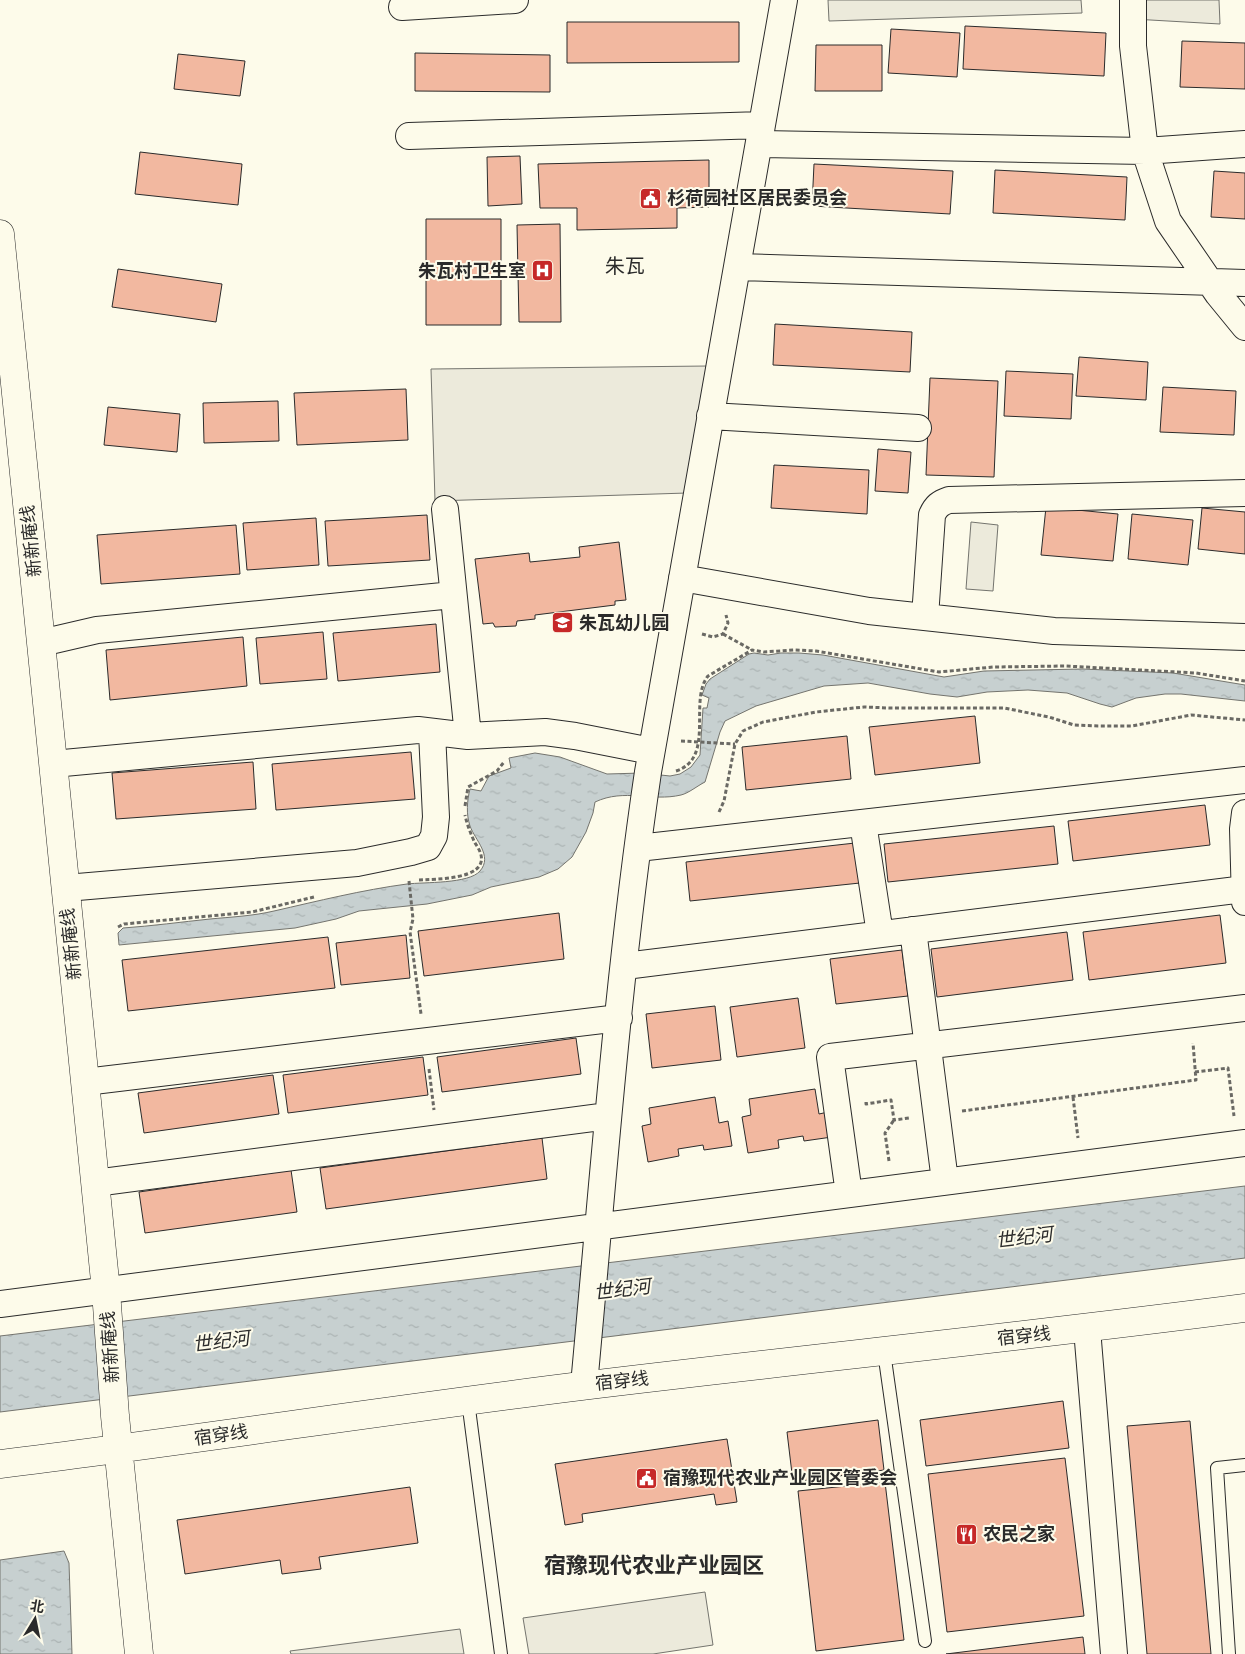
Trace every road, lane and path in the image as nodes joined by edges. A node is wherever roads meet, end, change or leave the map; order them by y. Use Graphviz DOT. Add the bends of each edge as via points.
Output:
graph roads {
  1 [pos="515,0"];
  2 [pos="784,0"];
  3 [pos="1134,0"];
  4 [pos="402,7"];
  5 [pos="760,134"];
  6 [pos="409,136"];
  7 [pos="1245,144"];
  8 [pos="1145,151"];
  9 [pos="0,234"];
  10 [pos="737,267"];
  11 [pos="1210,282"];
  12 [pos="1245,283"];
  13 [pos="1245,327"];
  14 [pos="710,416"];
  15 [pos="918,428"];
  16 [pos="1245,493"];
  17 [pos="445,509"];
  18 [pos="682,578"];
  19 [pos="453,595"];
  20 [pos="721,609"];
  21 [pos="925,617"];
  22 [pos="701,628"];
  23 [pos="702,634"];
  24 [pos="723,634"];
  25 [pos="1245,636"];
  26 [pos="41,643"];
  27 [pos="669,650"];
  28 [pos="752,650"];
  29 [pos="1245,720"];
  30 [pos="432,732"];
  31 [pos="468,736"];
  32 [pos="701,742"];
  33 [pos="735,744"];
  34 [pos="651,751"];
  35 [pos="53,764"];
  36 [pos="1245,780"];
  37 [pos="1245,813"];
  38 [pos="863,822"];
  39 [pos="702,840"];
  40 [pos="638,848"];
  41 [pos="405,853"];
  42 [pos="66,888"];
  43 [pos="1245,889"];
  44 [pos="1245,902"];
  45 [pos="913,930"];
  46 [pos="880,934"];
  47 [pos="624,966"];
  48 [pos="1245,1008"];
  49 [pos="1190,1014"];
  50 [pos="619,1018"];
  51 [pos="425,1041"];
  52 [pos="928,1046"];
  53 [pos="1195,1072"];
  54 [pos="85,1082"];
  55 [pos="865,1096"];
  56 [pos="1073,1097"];
  57 [pos="937,1114"];
  58 [pos="608,1116"];
  59 [pos="894,1120"];
  60 [pos="438,1138"];
  61 [pos="1241,1143"];
  62 [pos="1081,1164"];
  63 [pos="946,1181"];
  64 [pos="95,1183"];
  65 [pos="892,1188"];
  66 [pos="849,1194"];
  67 [pos="599,1234"];
  68 [pos="107,1297"];
  69 [pos="0,1304"];
  70 [pos="1245,1308"];
  71 [pos="1087,1329"];
  72 [pos="884,1352"];
  73 [pos="584,1385"];
  74 [pos="468,1401"];
  75 [pos="119,1449"];
  76 [pos="0,1464"];
  77 [pos="1245,1465"];
  78 [pos="925,1641"];
  79 [pos="139,1654"];
  80 [pos="501,1654"];
  81 [pos="1114,1654"];
  82 [pos="1229,1654"];
  1 -- 4 [label="street"];
  2 -- 5 [label="street"];
  3 -- 8 [label="street" via="1133,46"];
  5 -- 6 [label="street"];
  5 -- 8 [label="street"];
  5 -- 10 [label="street"];
  7 -- 8 [label="street"];
  8 -- 11 [label="street" via="1168,221"];
  9 -- 26 [label="street, 新新庵线"];
  10 -- 11 [label="street"];
  10 -- 14 [label="street"];
  11 -- 12 [label="street"];
  11 -- 13 [label="street"];
  14 -- 15 [label="street"];
  14 -- 18 [label="street"];
  16 -- 21 [label="street" via="942,502 932,515"];
  17 -- 19 [label="street"];
  18 -- 21 [label="street" via="869,611"];
  18 -- 27 [label="street"];
  19 -- 26 [label="street" via="97,630"];
  19 -- 31 [label="street"];
  20 -- 24 [label="path" via="728,623"];
  21 -- 25 [label="street" via="1054,631"];
  22 -- 23 [label="path"];
  23 -- 24 [label="path" via="713,637"];
  23 -- 27 [label="path"];
  24 -- 28 [label="path"];
  26 -- 35 [label="street, 新新庵线"];
  27 -- 34 [label="street"];
  29 -- 33 [label="path" via="1191,715 1132,726 1098,726 1074,725 1004,708 864,707 763,722 743,731"];
  30 -- 31 [label="street"];
  30 -- 35 [label="street" via="418,730"];
  30 -- 41 [label="street" via="434,836 428,847"];
  31 -- 34 [label="street" via="545,732"];
  32 -- 33 [label="path"];
  33 -- 39 [label="path" via="724,801"];
  34 -- 40 [label="street"];
  35 -- 42 [label="street, 新新庵线"];
  36 -- 38 [label="street"];
  37 -- 43 [label="street"];
  38 -- 39 [label="street"];
  38 -- 46 [label="street"];
  39 -- 40 [label="street"];
  40 -- 47 [label="street"];
  41 -- 42 [label="street" via="357,863"];
  41 -- 51 [label="path" via="413,919 410,932"];
  42 -- 54 [label="street, 新新庵线"];
  43 -- 44 [label="street"];
  43 -- 45 [label="street"];
  45 -- 46 [label="street"];
  45 -- 52 [label="street"];
  46 -- 47 [label="street"];
  47 -- 50 [label="street"];
  48 -- 49 [label="street"];
  49 -- 52 [label="street"];
  49 -- 53 [label="path"];
  50 -- 51 [label="street"];
  50 -- 58 [label="street"];
  51 -- 54 [label="street"];
  51 -- 60 [label="path"];
  52 -- 57 [label="street"];
  52 -- 66 [label="street" via="830,1058"];
  53 -- 56 [label="path" via="1196,1080"];
  53 -- 61 [label="path" via="1228,1068"];
  54 -- 64 [label="street, 新新庵线"];
  55 -- 59 [label="path" via="866,1104 891,1100"];
  56 -- 57 [label="path"];
  56 -- 62 [label="path"];
  57 -- 59 [label="path"];
  57 -- 63 [label="street"];
  58 -- 60 [label="street"];
  58 -- 67 [label="street"];
  59 -- 65 [label="path" via="885,1133"];
  60 -- 64 [label="street"];
  61 -- 62 [label="street"];
  62 -- 63 [label="street"];
  63 -- 65 [label="street"];
  64 -- 68 [label="street, 新新庵线"];
  65 -- 66 [label="street"];
  66 -- 67 [label="street"];
  67 -- 68 [label="street"];
  67 -- 73 [label="street"];
  68 -- 69 [label="street"];
  68 -- 75 [label="street, 新新庵线"];
  70 -- 71 [label="street, 宿穿线"];
  71 -- 72 [label="street, 宿穿线"];
  71 -- 81 [label="street"];
  72 -- 73 [label="street, 宿穿线"];
  72 -- 78 [label="lane"];
  73 -- 74 [label="street, 宿穿线"];
  74 -- 75 [label="street, 宿穿线"];
  74 -- 80 [label="lane"];
  75 -- 76 [label="street, 宿穿线"];
  75 -- 79 [label="street, 新新庵线"];
  77 -- 82 [label="lane" via="1217,1468"];
}
